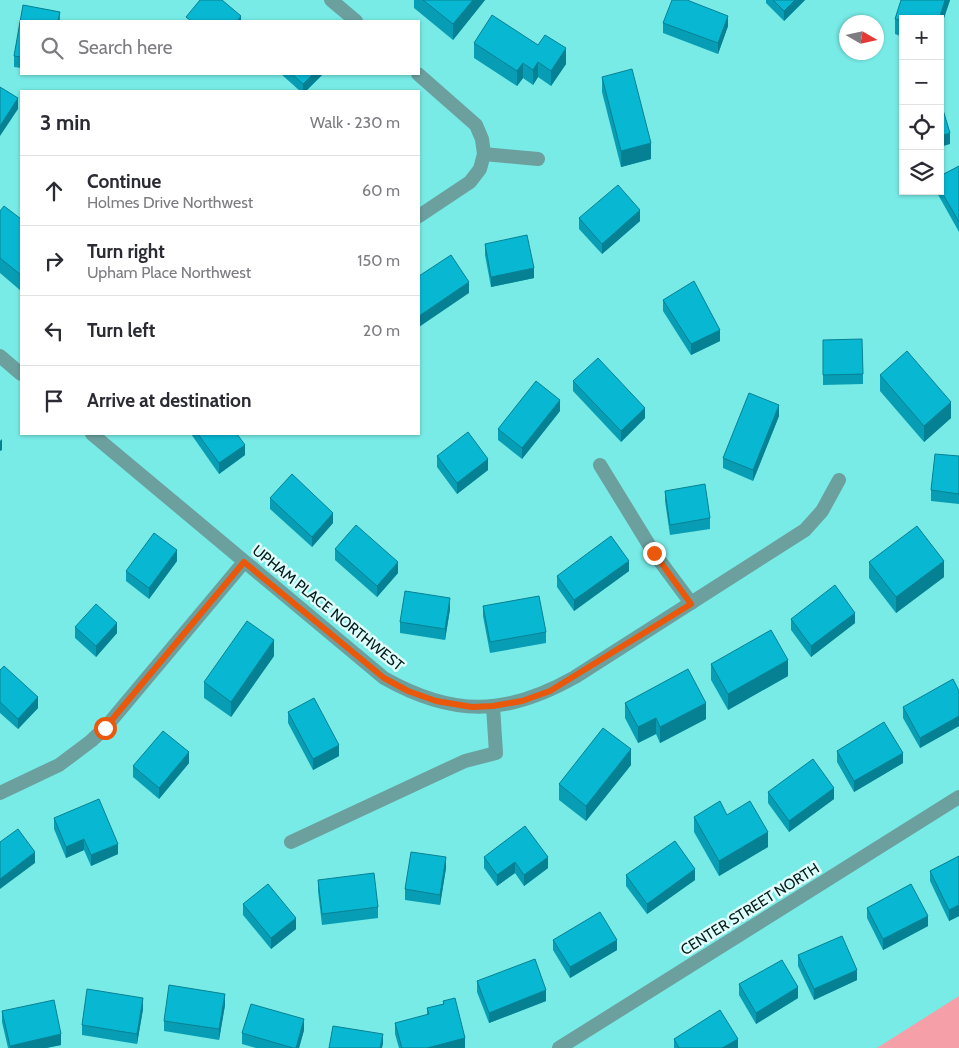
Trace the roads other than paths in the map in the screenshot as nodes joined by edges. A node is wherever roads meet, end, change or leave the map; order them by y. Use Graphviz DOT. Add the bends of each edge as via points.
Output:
graph roads {
  1 [pos="331,0"];
  2 [pos="355,20"];
  3 [pos="419,75"];
  4 [pos="484,154"];
  5 [pos="538,159"];
  6 [pos="420,215"];
  7 [pos="0,356"];
  8 [pos="20,373"];
  9 [pos="93,435"];
  10 [pos="600,465"];
  11 [pos="838,480"];
  12 [pos="244,562"];
  13 [pos="691,604"];
  14 [pos="493,706"];
  15 [pos="0,793"];
  16 [pos="959,797"];
  17 [pos="291,842"];
  18 [pos="559,1048"];
  1 -- 2 [label="street"];
  3 -- 4 [label="street" via="476,125"];
  4 -- 5 [label="street"];
  4 -- 6 [label="street" via="480,169 470,182"];
  7 -- 8 [label="street"];
  9 -- 12 [label="street, UPHAM PLACE NORTHWEST"];
  10 -- 13 [label="street" via="654,553"];
  11 -- 13 [label="street, UPHAM PLACE NORTHWEST" via="822,511 804,530"];
  12 -- 14 [label="street, UPHAM PLACE NORTHWEST" via="384,678 436,701 472,707"];
  12 -- 15 [label="street" via="98,734 59,765"];
  13 -- 14 [label="street, UPHAM PLACE NORTHWEST" via="550,691 522,701"];
  14 -- 17 [label="street" via="496,754 465,762"];
  16 -- 18 [label="street, CENTER STREET NORTH"];
}
